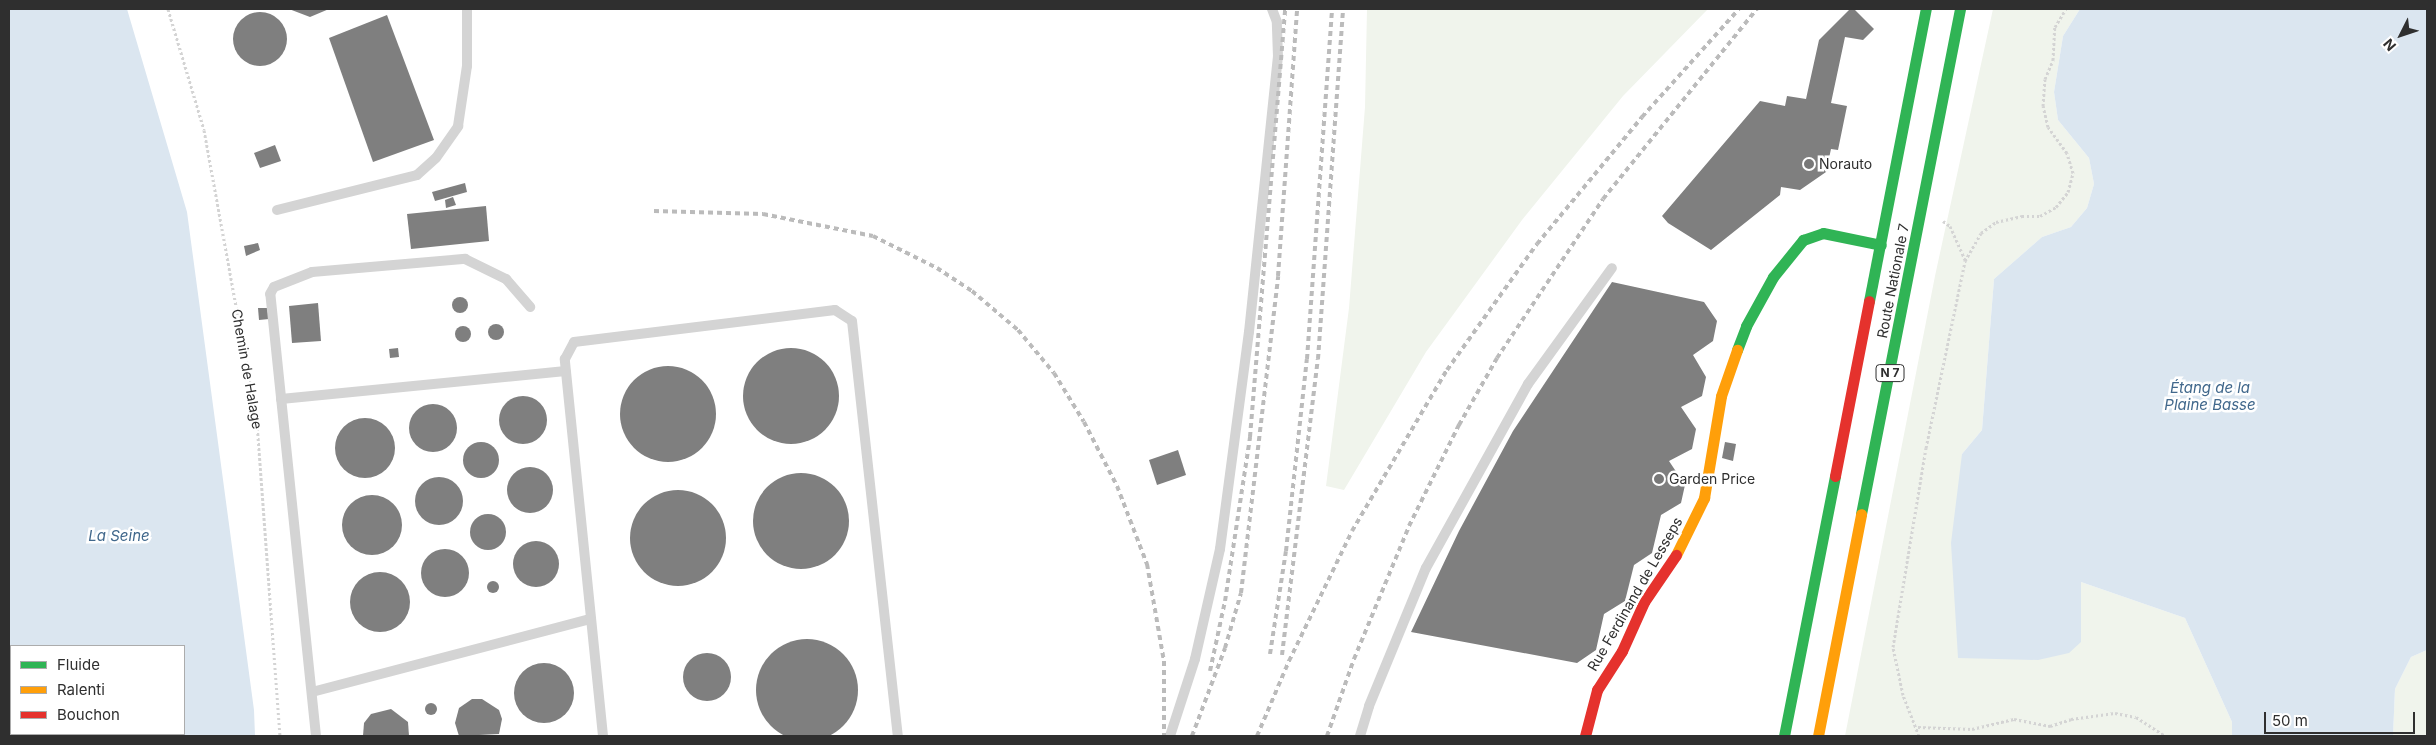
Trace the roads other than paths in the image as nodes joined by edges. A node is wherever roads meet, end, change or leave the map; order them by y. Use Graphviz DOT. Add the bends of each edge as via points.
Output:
graph roads {
  1 [pos="467,9"];
  2 [pos="1272,9"];
  3 [pos="1278,9"];
  4 [pos="1926,9"];
  5 [pos="1960,9"];
  6 [pos="1278,22"];
  7 [pos="276,210"];
  8 [pos="1881,245"];
  9 [pos="1612,268"];
  10 [pos="530,307"];
  11 [pos="566,371"];
  12 [pos="281,399"];
  13 [pos="591,619"];
  14 [pos="312,692"];
  15 [pos="316,736"];
  16 [pos="603,736"];
  17 [pos="898,736"];
  18 [pos="1170,736"];
  19 [pos="1360,736"];
  20 [pos="1585,736"];
  21 [pos="1784,736"];
  22 [pos="1818,736"];
  1 -- 7 [label="lane" via="467,66 458,126 436,158 417,175"];
  2 -- 6 [label="lane"];
  3 -- 6 [label="lane"];
  4 -- 8 [label="main road, Route Nationale 7 / N 7"];
  5 -- 22 [label="main road, Route Nationale 7 / N 7"];
  6 -- 18 [label="lane" via="1278,57 1249,332 1220,549 1196,659"];
  8 -- 20 [label="main road, Rue Ferdinand de Lesseps" via="1823,234 1803,240 1773,277 1746,326 1721,396 1704,498 1685,541 1644,602 1622,651 1597,690"];
  8 -- 21 [label="main road, Route Nationale 7 / N 7"];
  9 -- 19 [label="lane" via="1528,384 1426,568 1369,706"];
  10 -- 12 [label="lane" via="506,279 465,259 312,272 274,287 270,294"];
  11 -- 12 [label="lane"];
  11 -- 13 [label="lane"];
  11 -- 17 [label="lane" via="565,359 574,342 835,310 852,321"];
  12 -- 14 [label="lane"];
  13 -- 14 [label="lane"];
  13 -- 16 [label="lane"];
  14 -- 15 [label="lane"];
}
